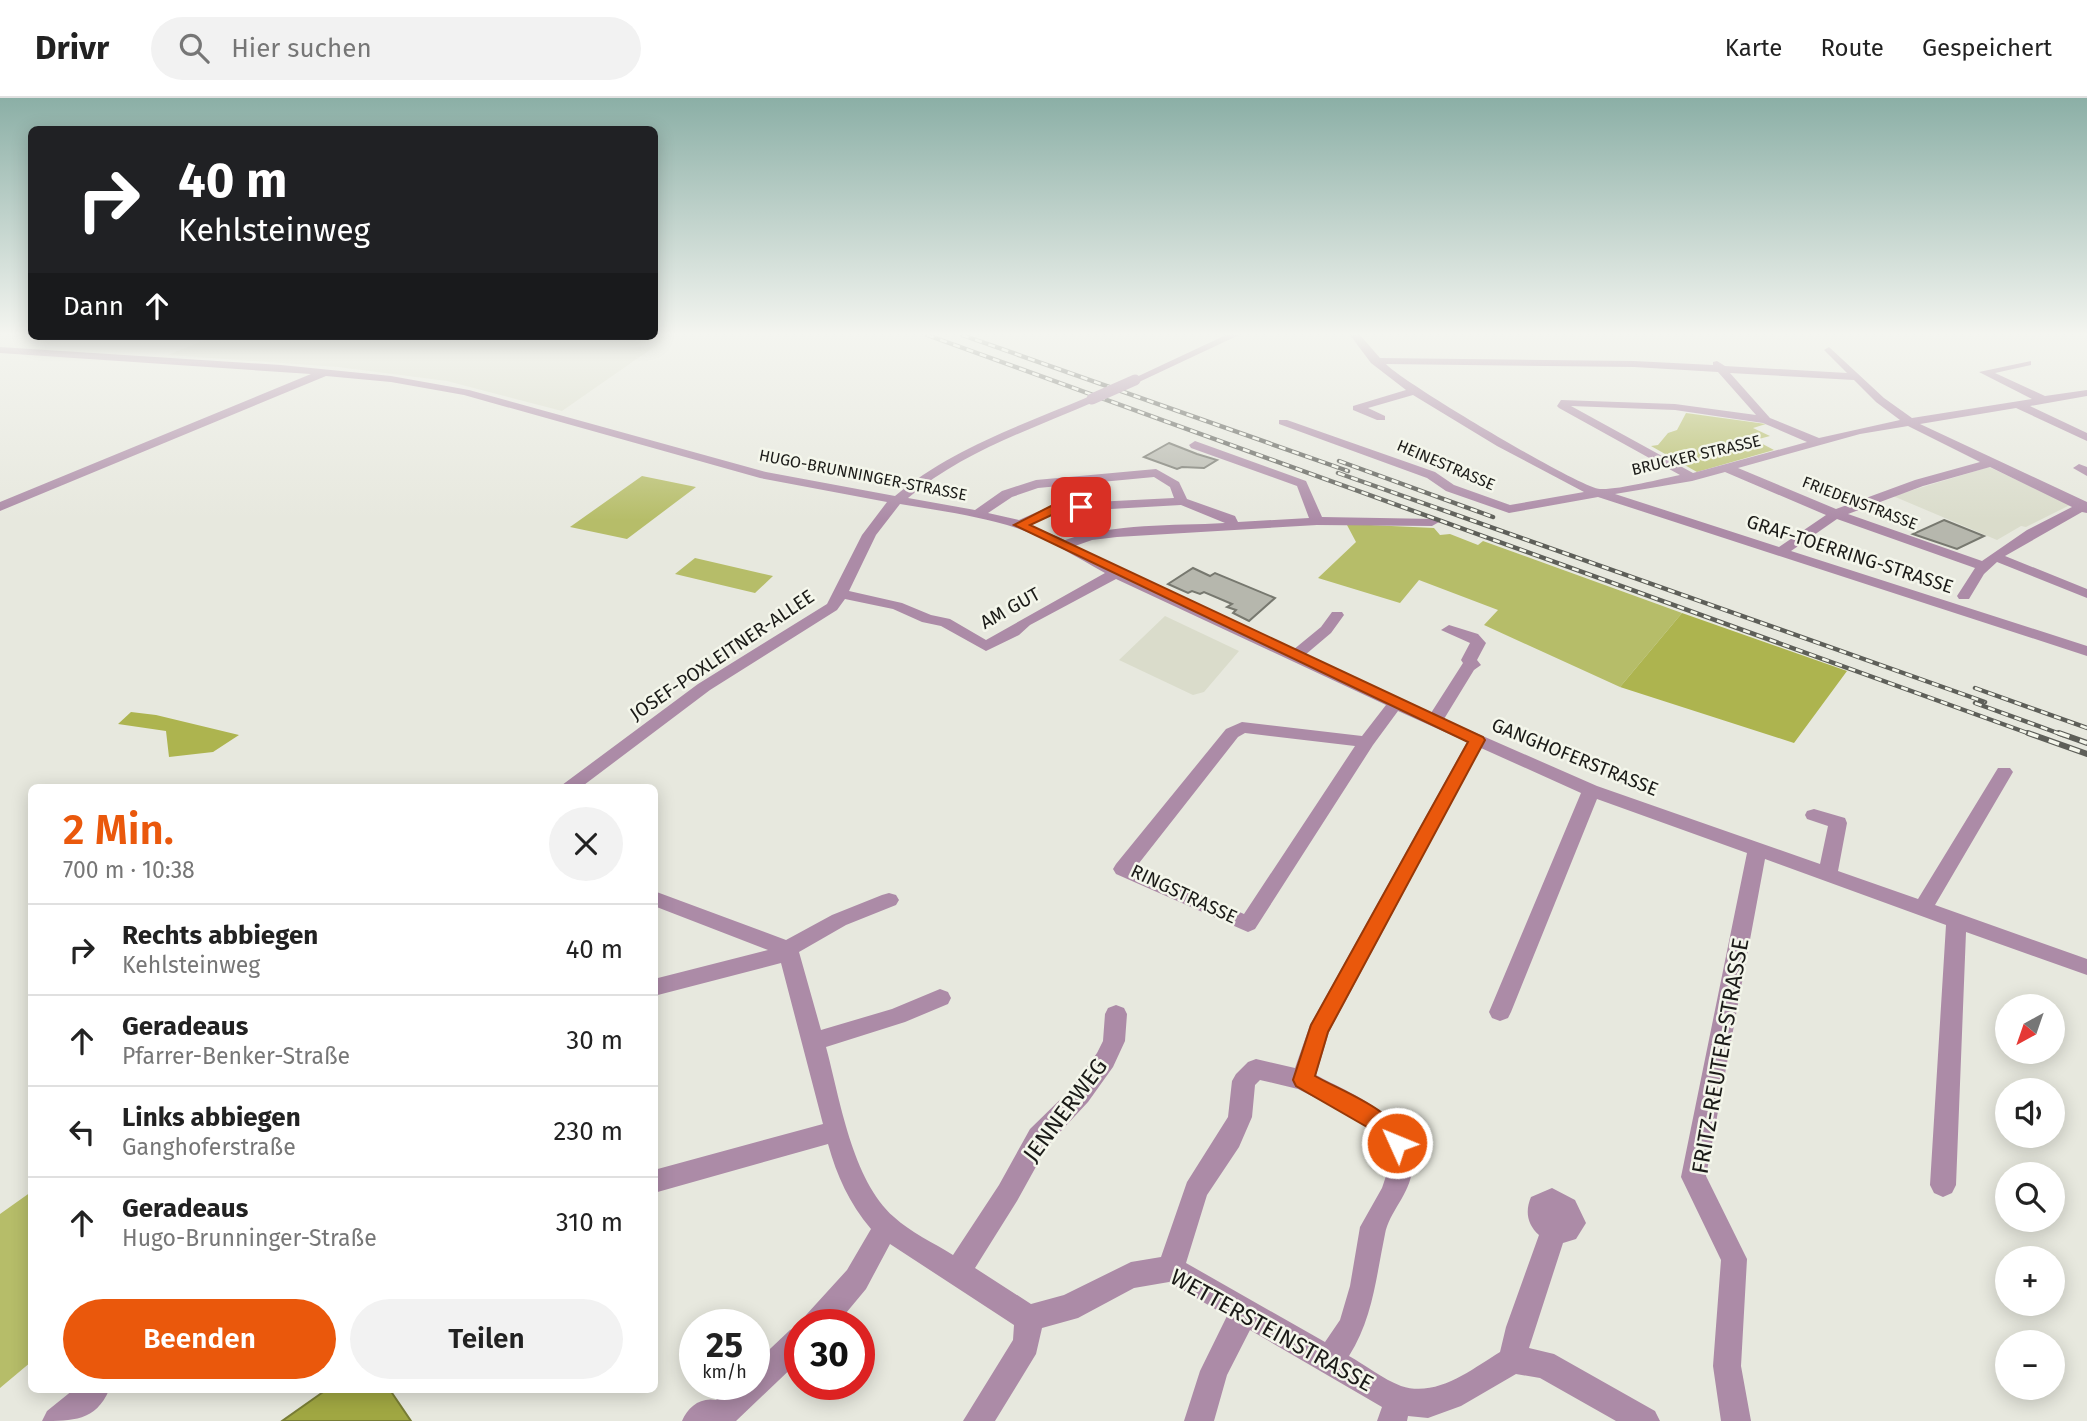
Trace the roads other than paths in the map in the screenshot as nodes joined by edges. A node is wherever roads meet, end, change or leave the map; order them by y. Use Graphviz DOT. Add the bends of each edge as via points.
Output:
graph roads {
  1 [pos="267,397"];
  2 [pos="482,397"];
  3 [pos="1097,397"];
  4 [pos="1395,397"];
  5 [pos="1424,397"];
  6 [pos="1745,397"];
  7 [pos="1877,397"];
  8 [pos="2037,397"];
  9 [pos="2064,397"];
  10 [pos="2044,400"];
  11 [pos="2017,404"];
  12 [pos="1381,418"];
  13 [pos="1766,420"];
  14 [pos="1283,422"];
  15 [pos="1910,422"];
  16 [pos="2087,437"];
  17 [pos="1817,442"];
  18 [pos="1195,445"];
  19 [pos="1989,463"];
  20 [pos="1727,468"];
  21 [pos="1692,477"];
  22 [pos="1601,494"];
  23 [pos="896,499"];
  24 [pos="1182,501"];
  25 [pos="0,507"];
  26 [pos="2086,507"];
  27 [pos="977,514"];
  28 [pos="1836,514"];
  29 [pos="1317,521"];
  30 [pos="1432,522"];
  31 [pos="1020,525"];
  32 [pos="1233,526"];
  33 [pos="1064,545"];
  34 [pos="1780,552"];
  35 [pos="1996,557"];
  36 [pos="1983,566"];
  37 [pos="1116,573"];
  38 [pos="841,594"];
  39 [pos="2087,594"];
  40 [pos="1964,596"];
  41 [pos="1337,615"];
  42 [pos="1449,630"];
  43 [pos="2087,651"];
  44 [pos="1295,656"];
  45 [pos="1396,703"];
  46 [pos="1435,721"];
  47 [pos="1477,740"];
  48 [pos="1366,742"];
  49 [pos="2004,772"];
  50 [pos="572,784"];
  51 [pos="1591,790"];
  52 [pos="1814,815"];
  53 [pos="1757,850"];
  54 [pos="1827,875"];
  55 [pos="658,900"];
  56 [pos="889,900"];
  57 [pos="1922,909"];
  58 [pos="1956,921"];
  59 [pos="788,949"];
  60 [pos="2087,967"];
  61 [pos="658,987"];
  62 [pos="940,998"];
  63 [pos="1500,1012"];
  64 [pos="1116,1014"];
  65 [pos="815,1041"];
  66 [pos="1303,1080"];
  67 [pos="838,1130"];
  68 [pos="658,1182"];
  69 [pos="1943,1185"];
  70 [pos="885,1226"];
  71 [pos="1553,1230"];
  72 [pos="1171,1269"];
  73 [pos="957,1273"];
  74 [pos="833,1309"];
  75 [pos="1245,1310"];
  76 [pos="1029,1318"];
  77 [pos="784,1355"];
  78 [pos="1513,1360"];
  79 [pos="1329,1361"];
  80 [pos="770,1369"];
  81 [pos="91,1393"];
  82 [pos="735,1400"];
  83 [pos="1395,1410"];
  84 [pos="1628,1416"];
  85 [pos="711,1420"];
  86 [pos="57,1421"];
  87 [pos="978,1421"];
  88 [pos="1199,1421"];
  89 [pos="1736,1421"];
  1 -- 25 [label="street"];
  2 -- 23 [label="street, HUGO-BRUNNINGER-STRASSE" via="764,475"];
  3 -- 23 [label="street, JOSEF-POXLEITNER-ALLEE, bridge" via="936,471"];
  4 -- 12 [label="street" via="1357,408"];
  5 -- 22 [label="street, GRAF-TOERRING-STRASSE"];
  6 -- 13 [label="street"];
  7 -- 15 [label="street"];
  8 -- 10 [label="street"];
  9 -- 10 [label="street, BRUCKER STRASSE"];
  10 -- 11 [label="street, BRUCKER STRASSE"];
  11 -- 15 [label="street, BRUCKER STRASSE"];
  11 -- 16 [label="street"];
  13 -- 17 [label="street"];
  13 -- 21 [label="street" via="1675,407 1565,402 1563,406"];
  14 -- 22 [label="street, HEINESTRASSE" via="1431,475 1450,488 1509,509"];
  15 -- 17 [label="street, BRUCKER STRASSE"];
  15 -- 19 [label="street"];
  17 -- 20 [label="street, BRUCKER STRASSE"];
  18 -- 29 [label="street" via="1302,484"];
  19 -- 26 [label="street"];
  19 -- 28 [label="street"];
  20 -- 21 [label="street, BRUCKER STRASSE"];
  20 -- 28 [label="street, FRIEDENSTRASSE"];
  21 -- 22 [label="street, BRUCKER STRASSE"];
  22 -- 34 [label="street, GRAF-TOERRING-STRASSE"];
  23 -- 27 [label="street, HUGO-BRUNNINGER-STRASSE"];
  23 -- 38 [label="street, JOSEF-POXLEITNER-ALLEE" via="875,525"];
  24 -- 27 [label="street" via="1175,485 1156,473 1036,484 1007,494"];
  24 -- 31 [label="street" via="1055,508"];
  24 -- 32 [label="street" via="1230,519"];
  26 -- 35 [label="street" via="2071,510"];
  27 -- 31 [label="street, HUGO-BRUNNINGER-STRASSE"];
  28 -- 34 [label="street"];
  28 -- 36 [label="street, FRIEDENSTRASSE"];
  29 -- 30 [label="street"];
  29 -- 32 [label="street"];
  31 -- 33 [label="street, HUGO-BRUNNINGER-STRASSE"];
  32 -- 33 [label="street" via="1104,534"];
  33 -- 37 [label="street, GANGHOFERSTRASSE"];
  34 -- 43 [label="street, GRAF-TOERRING-STRASSE"];
  35 -- 36 [label="street"];
  35 -- 39 [label="street"];
  36 -- 40 [label="street"];
  37 -- 38 [label="street, AM GUT" via="986,646 945,622"];
  37 -- 44 [label="street, GANGHOFERSTRASSE"];
  38 -- 50 [label="street, JOSEF-POXLEITNER-ALLEE" via="825,611 704,687"];
  41 -- 44 [label="street"];
  42 -- 46 [label="street" via="1478,643 1469,660 1473,665"];
  44 -- 45 [label="street, GANGHOFERSTRASSE"];
  45 -- 46 [label="street, GANGHOFERSTRASSE"];
  45 -- 48 [label="street, RINGSTRASSE"];
  46 -- 47 [label="street, GANGHOFERSTRASSE"];
  47 -- 51 [label="street, GANGHOFERSTRASSE"];
  47 -- 66 [label="street" via="1318,1031"];
  48 -- 48 [label="street, RINGSTRASSE" via="1248,924 1124,869 1232,733 1242,727"];
  49 -- 57 [label="street"];
  51 -- 53 [label="street, GANGHOFERSTRASSE"];
  51 -- 63 [label="street"];
  52 -- 54 [label="street" via="1838,824"];
  53 -- 54 [label="street, GANGHOFERSTRASSE"];
  53 -- 89 [label="street, FRITZ-REUTER-STRASSE" via="1693,1177 1734,1259 1727,1366"];
  54 -- 57 [label="street, GANGHOFERSTRASSE"];
  55 -- 59 [label="street"];
  56 -- 59 [label="street" via="839,920"];
  57 -- 58 [label="street, GANGHOFERSTRASSE"];
  58 -- 60 [label="street, GANGHOFERSTRASSE"];
  58 -- 69 [label="street"];
  59 -- 61 [label="street" via="770,959"];
  59 -- 65 [label="street"];
  62 -- 65 [label="street"];
  64 -- 73 [label="street, JENNERWEG" via="1114,1041 1105,1060 1080,1095 1039,1137"];
  65 -- 67 [label="street"];
  66 -- 72 [label="street" via="1256,1069 1244,1081 1240,1117 1196,1190"];
  66 -- 79 [label="street" via="1374,1120 1397,1143 1400,1170 1373,1227 1352,1326"];
  67 -- 68 [label="street"];
  67 -- 70 [label="street" via="848,1171"];
  70 -- 73 [label="street"];
  70 -- 74 [label="street" via="846,1297"];
  71 -- 78 [label="street"];
  72 -- 75 [label="street, WETTERSTEINSTRASSE"];
  72 -- 76 [label="street, WETTERSTEINSTRASSE" via="1131,1275 1068,1308"];
  73 -- 76 [label="street"];
  75 -- 79 [label="street, WETTERSTEINSTRASSE"];
  75 -- 88 [label="street" via="1214,1371"];
  76 -- 87 [label="street" via="1026,1344"];
  77 -- 80 [label="street"];
  78 -- 83 [label="street, WETTERSTEINSTRASSE" via="1461,1392"];
  78 -- 84 [label="street" via="1544,1364"];
  79 -- 83 [label="street, WETTERSTEINSTRASSE"];
  81 -- 86 [label="street"];
  82 -- 85 [label="street"];
}
